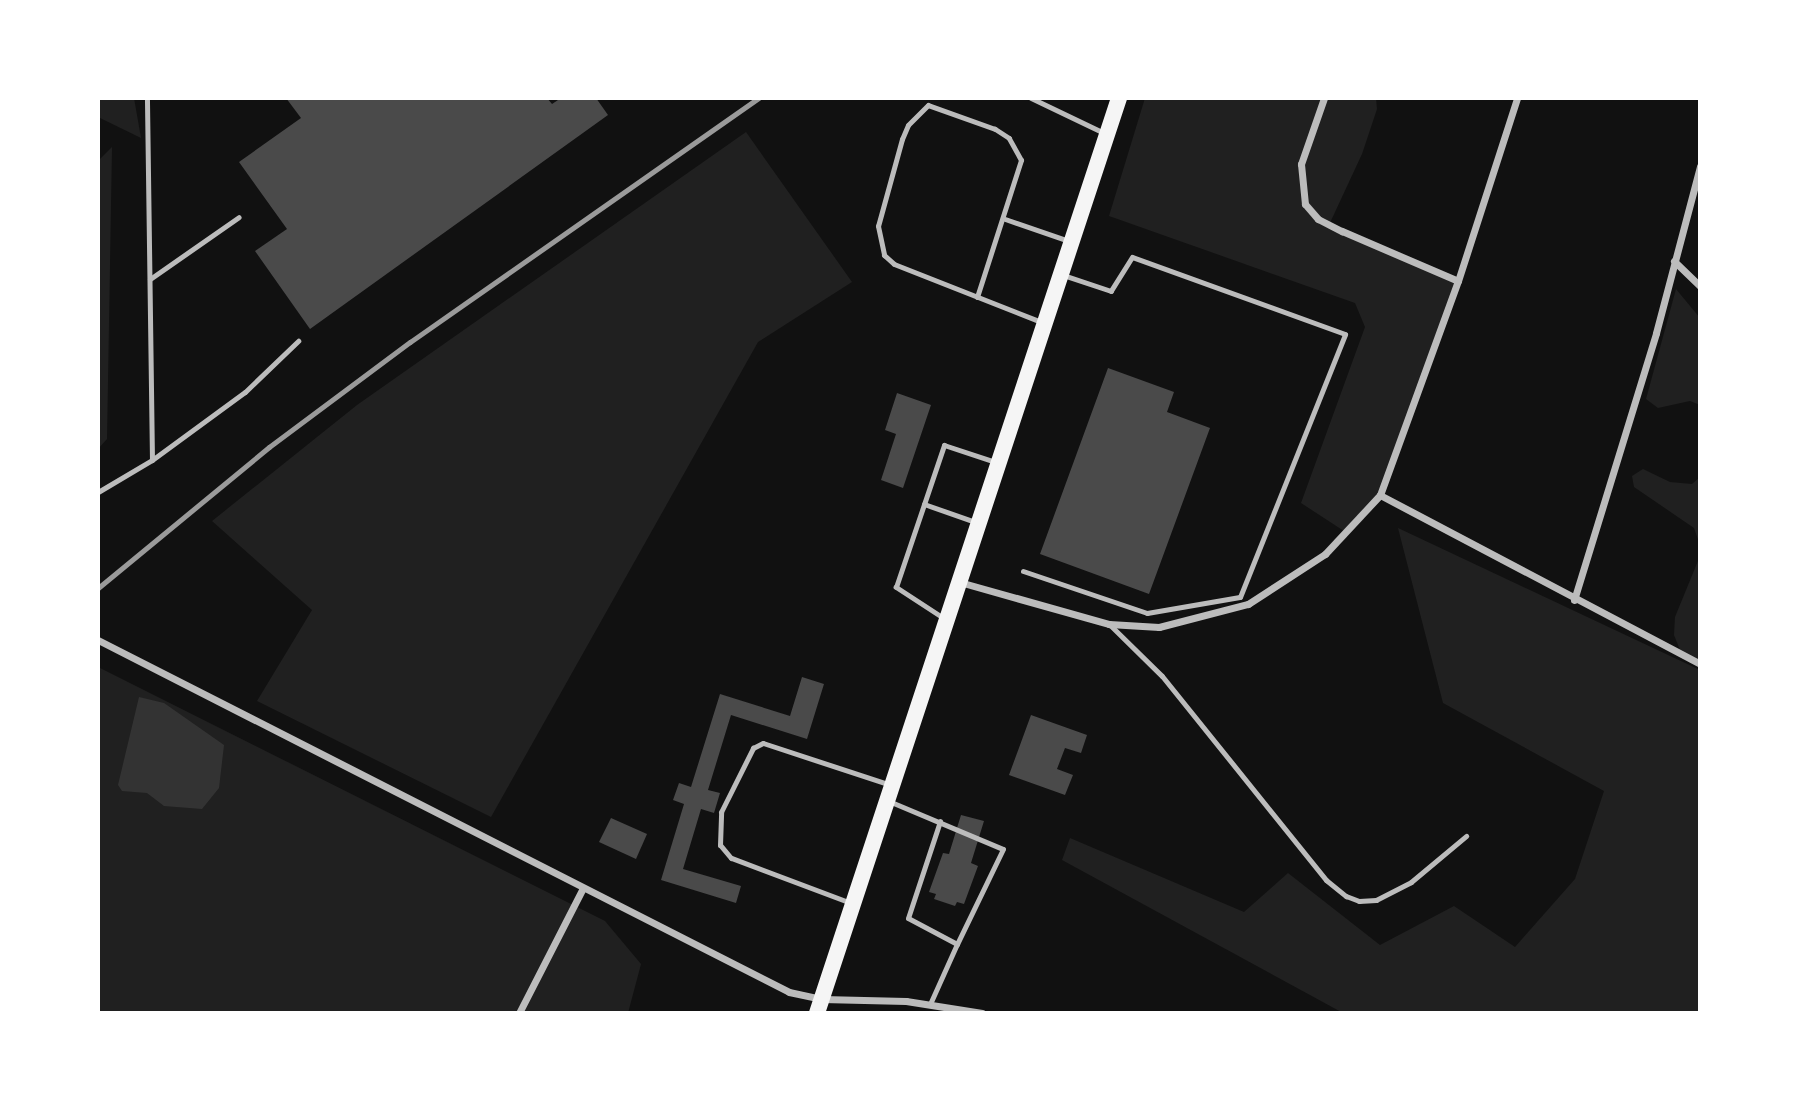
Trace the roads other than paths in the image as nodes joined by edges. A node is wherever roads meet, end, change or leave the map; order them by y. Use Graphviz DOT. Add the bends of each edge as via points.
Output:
graph roads {
  1 [pos="147,98"];
  2 [pos="1031,98"];
  3 [pos="1119,98"];
  4 [pos="1324,98"];
  5 [pos="1517,98"];
  6 [pos="1107,134"];
  7 [pos="1700,166"];
  8 [pos="239,217"];
  9 [pos="1005,219"];
  10 [pos="1072,242"];
  11 [pos="1674,261"];
  12 [pos="1062,275"];
  13 [pos="150,279"];
  14 [pos="1458,281"];
  15 [pos="1700,286"];
  16 [pos="977,297"];
  17 [pos="1045,324"];
  18 [pos="298,341"];
  19 [pos="152,460"];
  20 [pos="1001,464"];
  21 [pos="98,492"];
  22 [pos="1380,495"];
  23 [pos="924,505"];
  24 [pos="981,524"];
  25 [pos="1023,571"];
  26 [pos="963,583"];
  27 [pos="1240,597"];
  28 [pos="1574,600"];
  29 [pos="1245,606"];
  30 [pos="949,622"];
  31 [pos="1109,624"];
  32 [pos="98,640"];
  33 [pos="1700,664"];
  34 [pos="890,794"];
  35 [pos="940,821"];
  36 [pos="1466,836"];
  37 [pos="582,890"];
  38 [pos="854,904"];
  39 [pos="957,944"];
  40 [pos="930,1004"];
  41 [pos="820,1006"];
  42 [pos="519,1013"];
  43 [pos="982,1013"];
  1 -- 13 [label="lane"];
  2 -- 6 [label="lane"];
  3 -- 6 [label="main road"];
  4 -- 14 [label="street" via="1301,164 1305,204 1318,219"];
  5 -- 14 [label="street"];
  6 -- 10 [label="main road"];
  7 -- 11 [label="street"];
  8 -- 13 [label="lane"];
  9 -- 10 [label="lane"];
  9 -- 16 [label="lane"];
  9 -- 16 [label="lane" via="1021,160 1017,148 995,129 928,106 908,125 902,139 878,226 879,245 894,264"];
  10 -- 12 [label="main road"];
  11 -- 15 [label="street"];
  11 -- 28 [label="street"];
  12 -- 17 [label="main road"];
  12 -- 27 [label="lane" via="1111,291 1132,257 1345,334"];
  13 -- 19 [label="lane"];
  14 -- 22 [label="street"];
  16 -- 17 [label="lane"];
  17 -- 20 [label="main road"];
  18 -- 19 [label="lane" via="246,392"];
  19 -- 21 [label="lane"];
  20 -- 23 [label="lane" via="944,445"];
  20 -- 24 [label="main road"];
  22 -- 28 [label="street"];
  22 -- 29 [label="street" via="1325,554"];
  23 -- 24 [label="lane"];
  23 -- 30 [label="lane" via="896,587"];
  24 -- 26 [label="main road"];
  25 -- 27 [label="lane" via="1147,613"];
  26 -- 30 [label="main road"];
  26 -- 31 [label="street"];
  27 -- 29 [label="lane"];
  28 -- 33 [label="street"];
  29 -- 31 [label="street" via="1159,627"];
  30 -- 34 [label="main road"];
  31 -- 36 [label="lane" via="1162,676 1326,880 1346,896 1376,900 1411,882"];
  32 -- 37 [label="street"];
  34 -- 35 [label="lane"];
  34 -- 38 [label="main road"];
  34 -- 38 [label="lane" via="764,743 753,748 721,812 720,845 732,858"];
  35 -- 39 [label="lane" via="908,918"];
  35 -- 39 [label="lane" via="1003,849"];
  37 -- 41 [label="street"];
  37 -- 42 [label="street"];
  38 -- 41 [label="main road"];
  39 -- 40 [label="lane"];
  40 -- 41 [label="street"];
  40 -- 43 [label="street"];
}
